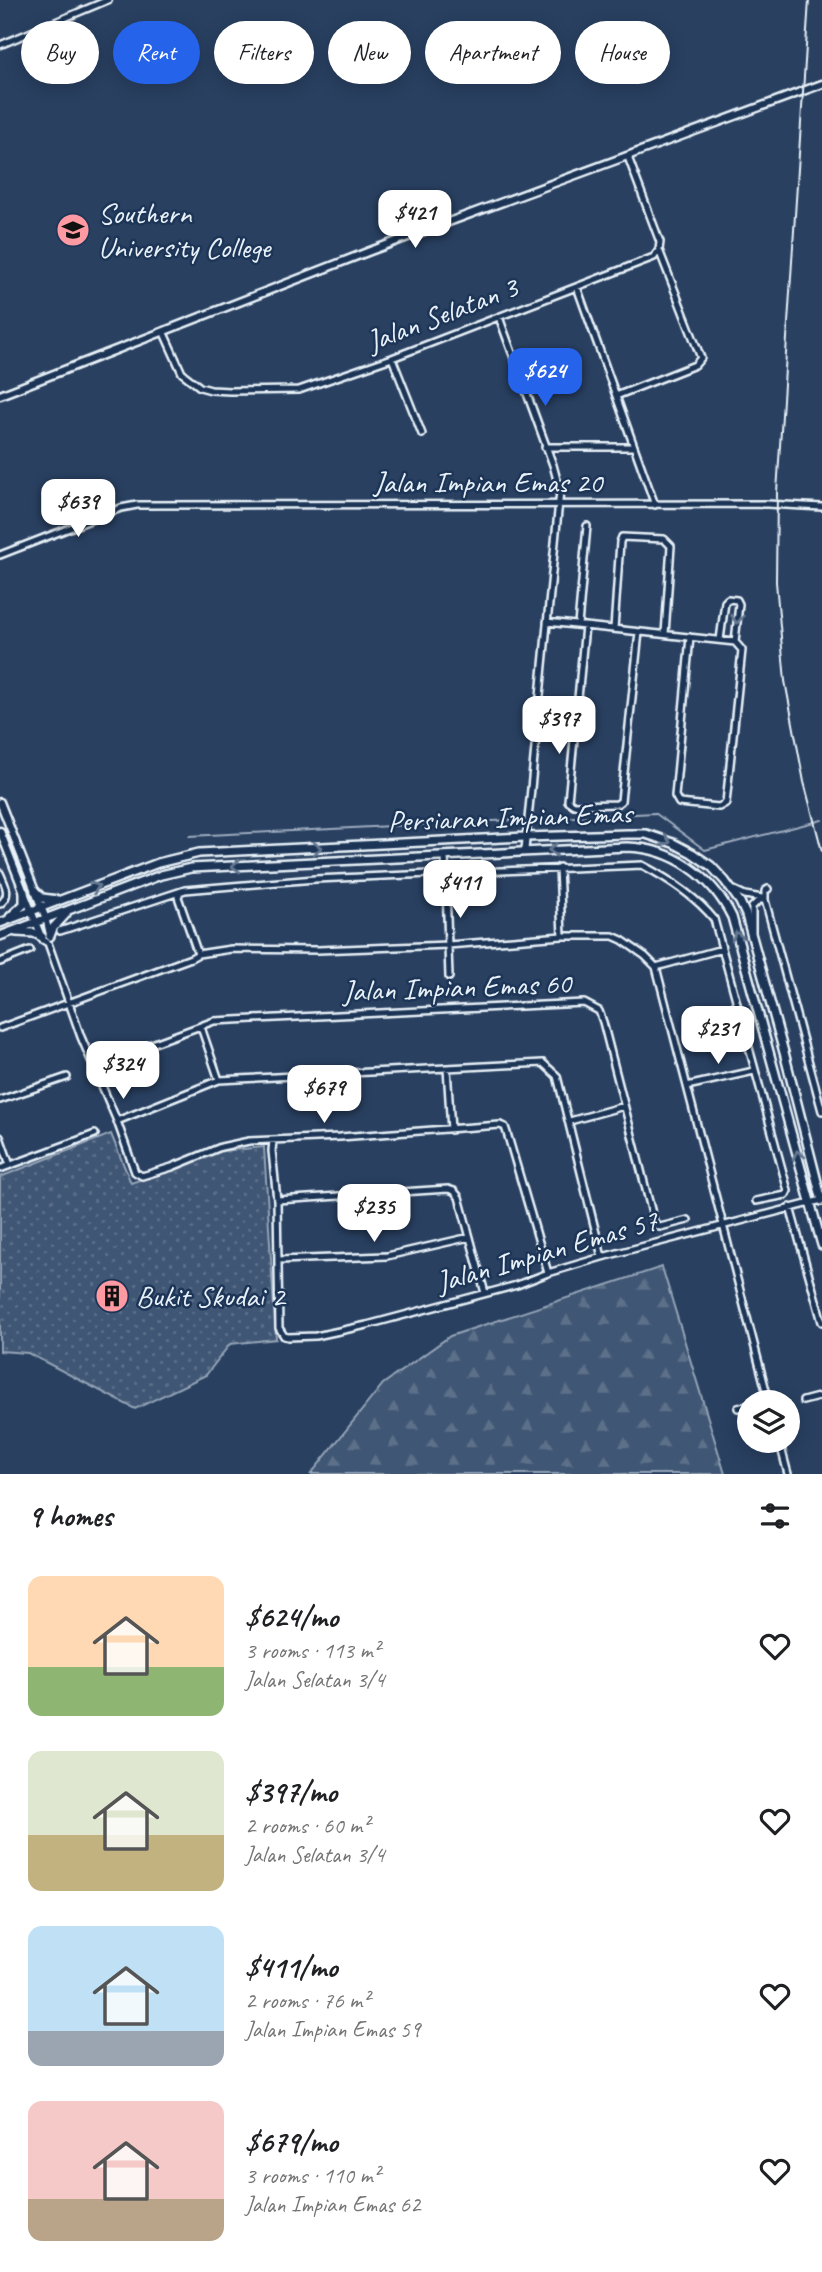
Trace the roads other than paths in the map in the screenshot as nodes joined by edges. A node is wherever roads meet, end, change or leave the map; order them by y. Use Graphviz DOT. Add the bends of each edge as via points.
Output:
graph roads {
  1 [pos="108,0"];
  2 [pos="0,45"];
  3 [pos="822,84"];
  4 [pos="628,157"];
  5 [pos="659,250"];
  6 [pos="577,287"];
  7 [pos="499,317"];
  8 [pos="164,333"];
  9 [pos="392,358"];
  10 [pos="0,395"];
  11 [pos="616,396"];
  12 [pos="422,434"];
  13 [pos="545,447"];
  14 [pos="634,447"];
  15 [pos="559,504"];
  16 [pos="655,505"];
  17 [pos="822,507"];
  18 [pos="587,526"];
  19 [pos="0,555"];
  20 [pos="547,622"];
  21 [pos="581,626"];
  22 [pos="614,629"];
  23 [pos="639,632"];
  24 [pos="665,634"];
  25 [pos="690,637"];
  26 [pos="720,640"];
  27 [pos="735,642"];
  28 [pos="0,802"];
  29 [pos="0,831"];
  30 [pos="525,837"];
  31 [pos="525,850"];
  32 [pos="445,855"];
  33 [pos="559,867"];
  34 [pos="445,872"];
  35 [pos="0,873"];
  36 [pos="730,887"];
  37 [pos="768,889"];
  38 [pos="35,891"];
  39 [pos="24,892"];
  40 [pos="180,892"];
  41 [pos="62,900"];
  42 [pos="765,900"];
  43 [pos="0,904"];
  44 [pos="42,908"];
  45 [pos="71,910"];
  46 [pos="32,912"];
  47 [pos="46,919"];
  48 [pos="2,923"];
  49 [pos="36,923"];
  50 [pos="60,931"];
  51 [pos="9,932"];
  52 [pos="0,936"];
  53 [pos="562,936"];
  54 [pos="47,939"];
  55 [pos="752,939"];
  56 [pos="448,944"];
  57 [pos="30,950"];
  58 [pos="722,950"];
  59 [pos="198,954"];
  60 [pos="0,962"];
  61 [pos="656,967"];
  62 [pos="449,977"];
  63 [pos="69,1003"];
  64 [pos="201,1027"];
  65 [pos="0,1028"];
  66 [pos="108,1060"];
  67 [pos="447,1068"];
  68 [pos="754,1071"];
  69 [pos="67,1077"];
  70 [pos="219,1080"];
  71 [pos="688,1086"];
  72 [pos="0,1100"];
  73 [pos="624,1106"];
  74 [pos="822,1111"];
  75 [pos="117,1121"];
  76 [pos="570,1121"];
  77 [pos="451,1130"];
  78 [pos="95,1134"];
  79 [pos="0,1137"];
  80 [pos="273,1140"];
  81 [pos="10,1165"];
  82 [pos="0,1169"];
  83 [pos="278,1200"];
  84 [pos="822,1200"];
  85 [pos="756,1202"];
  86 [pos="811,1202"];
  87 [pos="790,1207"];
  88 [pos="688,1220"];
  89 [pos="722,1225"];
  90 [pos="470,1237"];
  91 [pos="822,1245"];
  92 [pos="603,1257"];
  93 [pos="279,1260"];
  94 [pos="548,1273"];
  95 [pos="485,1293"];
  96 [pos="822,1322"];
  97 [pos="764,1390"];
  98 [pos="822,1396"];
  99 [pos="803,1401"];
  100 [pos="782,1453"];
  101 [pos="788,1474"];
  1 -- 2 [label="street"];
  3 -- 4 [label="street"];
  4 -- 5 [label="street"];
  4 -- 8 [label="street" via="370,251"];
  5 -- 6 [label="street, Jalan Selatan 3" via="654,257"];
  5 -- 11 [label="street" via="701,358 695,365"];
  6 -- 7 [label="street, Jalan Selatan 3"];
  6 -- 11 [label="street"];
  7 -- 9 [label="street, Jalan Selatan 3"];
  7 -- 13 [label="street"];
  8 -- 9 [label="street, Jalan Selatan 3" via="182,373 211,390 299,390"];
  8 -- 10 [label="street"];
  9 -- 12 [label="street"];
  11 -- 14 [label="street"];
  13 -- 14 [label="street"];
  13 -- 15 [label="street" via="560,491"];
  14 -- 16 [label="street"];
  15 -- 16 [label="street, Jalan Impian Emas 20"];
  15 -- 19 [label="street, Jalan Impian Emas 20" via="137,505"];
  15 -- 20 [label="street"];
  16 -- 17 [label="street, Jalan Impian Emas 20"];
  18 -- 21 [label="street"];
  20 -- 21 [label="street"];
  20 -- 30 [label="street"];
  21 -- 22 [label="street"];
  21 -- 23 [label="street" via="568,801 574,805 621,801"];
  22 -- 23 [label="street"];
  22 -- 24 [label="street" via="622,537 664,539 671,546"];
  23 -- 24 [label="street"];
  24 -- 25 [label="street"];
  25 -- 26 [label="street"];
  25 -- 27 [label="street" via="679,803 719,807 726,803 742,650"];
  26 -- 27 [label="street"];
  26 -- 27 [label="street, one-way" via="725,602 737,600"];
  28 -- 38 [label="street"];
  29 -- 39 [label="street"];
  30 -- 31 [label="street"];
  30 -- 36 [label="main road, Persiaran Impian Emas, one-way" via="646,834 692,853"];
  41 -- 30 [label="main road, Persiaran Impian Emas, one-way" via="158,863 199,853"];
  31 -- 32 [label="main road, Persiaran Impian Emas"];
  86 -- 31 [label="main road, Persiaran Impian Emas, one-way" via="732,916 715,888 681,861 643,847"];
  32 -- 34 [label="street"];
  32 -- 45 [label="main road, Persiaran Impian Emas, one-way" via="191,868"];
  33 -- 34 [label="street"];
  33 -- 53 [label="street"];
  33 -- 58 [label="street" via="642,865 708,912"];
  34 -- 40 [label="street"];
  34 -- 56 [label="street"];
  35 -- 43 [label="street" via="8,894"];
  36 -- 42 [label="street"];
  36 -- 55 [label="main road, Persiaran Impian Emas" via="740,901"];
  37 -- 42 [label="street"];
  38 -- 41 [label="main road" via="42,898"];
  38 -- 44 [label="street"];
  39 -- 46 [label="street"];
  39 -- 48 [label="main road" via="24,904"];
  40 -- 50 [label="street"];
  40 -- 59 [label="street"];
  41 -- 44 [label="main road, Persiaran Impian Emas"];
  42 -- 55 [label="street" via="752,907"];
  42 -- 74 [label="street"];
  44 -- 46 [label="main road, Persiaran Impian Emas"];
  44 -- 47 [label="street"];
  45 -- 47 [label="main road, Persiaran Impian Emas"];
  45 -- 54 [label="main road"];
  46 -- 48 [label="main road, Persiaran Impian Emas"];
  46 -- 49 [label="street"];
  47 -- 49 [label="main road, Persiaran Impian Emas"];
  47 -- 54 [label="street"];
  49 -- 51 [label="main road, Persiaran Impian Emas"];
  49 -- 54 [label="street"];
  51 -- 52 [label="main road, Persiaran Impian Emas"];
  51 -- 54 [label="main road" via="34,933"];
  53 -- 56 [label="street"];
  53 -- 61 [label="street" via="613,936"];
  54 -- 63 [label="street"];
  55 -- 84 [label="main road, Persiaran Impian Emas"];
  56 -- 59 [label="street" via="231,949"];
  56 -- 62 [label="street"];
  57 -- 60 [label="street"];
  58 -- 61 [label="street"];
  58 -- 68 [label="street"];
  59 -- 63 [label="street"];
  61 -- 71 [label="street"];
  63 -- 65 [label="street"];
  63 -- 75 [label="street"];
  64 -- 66 [label="street, Jalan Impian Emas 60"];
  64 -- 70 [label="street"];
  64 -- 73 [label="street, Jalan Impian Emas 60" via="214,1021 584,1003 599,1011"];
  67 -- 70 [label="street"];
  67 -- 76 [label="street" via="543,1063 558,1076"];
  67 -- 77 [label="street"];
  68 -- 71 [label="street"];
  68 -- 85 [label="street" via="788,1194"];
  69 -- 72 [label="street"];
  70 -- 75 [label="street"];
  71 -- 89 [label="street"];
  73 -- 76 [label="street"];
  73 -- 88 [label="street, Jalan Impian Emas 60" via="655,1225"];
  75 -- 80 [label="street" via="135,1171 142,1176 221,1147"];
  76 -- 92 [label="street"];
  77 -- 80 [label="street"];
  77 -- 94 [label="street" via="505,1127"];
  78 -- 81 [label="street"];
  79 -- 81 [label="street"];
  80 -- 83 [label="street"];
  81 -- 82 [label="street"];
  83 -- 90 [label="street" via="448,1189 459,1197"];
  83 -- 93 [label="street"];
  84 -- 86 [label="street, Jalan Impian Emas 57"];
  86 -- 87 [label="street, Jalan Impian Emas 57"];
  86 -- 91 [label="main road, Persiaran Impian Emas"];
  87 -- 89 [label="street, Jalan Impian Emas 57"];
  87 -- 96 [label="street"];
  89 -- 92 [label="street, Jalan Impian Emas 57"];
  89 -- 97 [label="street"];
  90 -- 93 [label="street" via="387,1256"];
  90 -- 95 [label="street"];
  92 -- 94 [label="street, Jalan Impian Emas 57"];
  93 -- 95 [label="street, Jalan Impian Emas 57" via="279,1328 284,1336 316,1336"];
  94 -- 95 [label="street, Jalan Impian Emas 57"];
  98 -- 99 [label="street"];
  100 -- 101 [label="street"];
}
